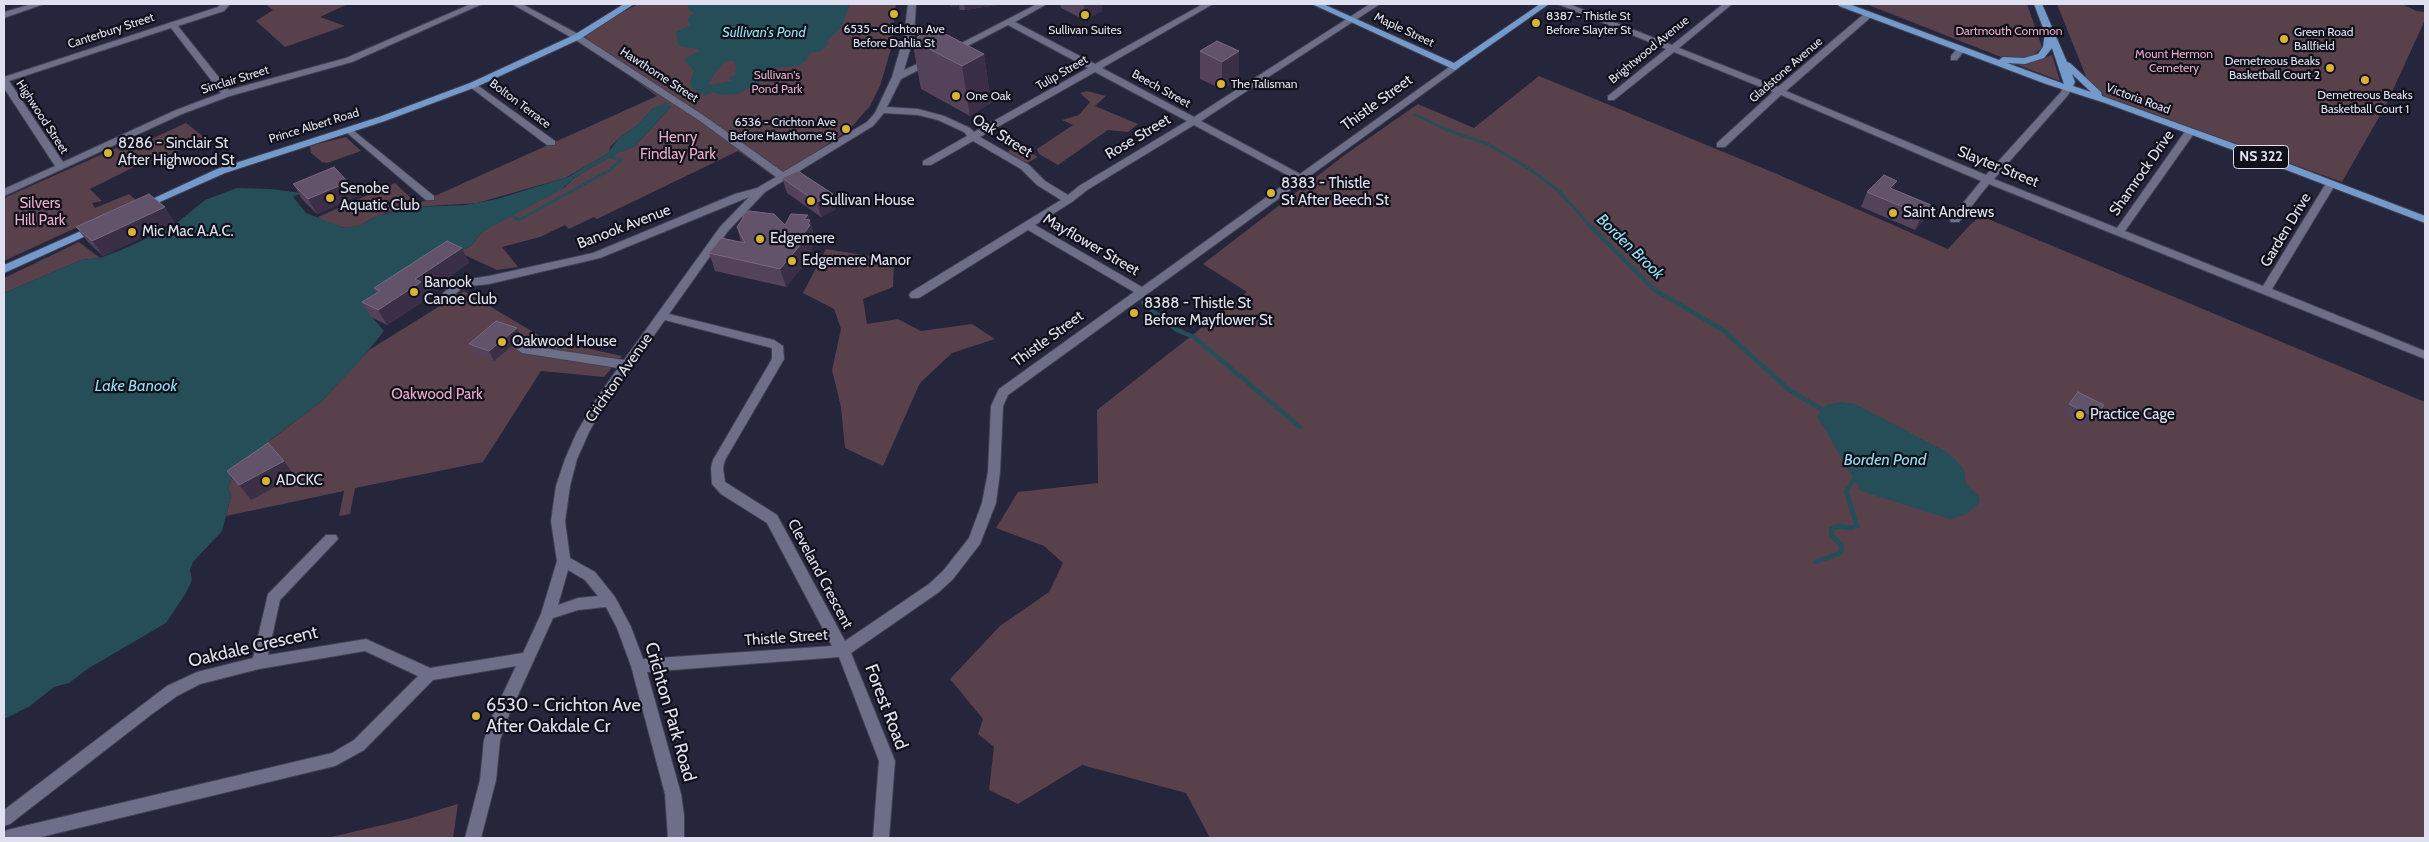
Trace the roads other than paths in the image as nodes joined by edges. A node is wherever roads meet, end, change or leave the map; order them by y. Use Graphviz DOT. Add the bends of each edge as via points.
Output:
graph roads {
  1 [pos="40,4"];
  2 [pos="478,4"];
  3 [pos="516,4"];
  4 [pos="630,4"];
  5 [pos="912,4"];
  6 [pos="1043,4"];
  7 [pos="1209,4"];
  8 [pos="1316,4"];
  9 [pos="1376,4"];
  10 [pos="1545,4"];
  11 [pos="1562,4"];
  12 [pos="1728,4"];
  13 [pos="1842,4"];
  14 [pos="2038,4"];
  15 [pos="226,5"];
  16 [pos="1868,14"];
  17 [pos="4,15"];
  18 [pos="1351,20"];
  19 [pos="1009,22"];
  20 [pos="172,24"];
  21 [pos="2050,33"];
  22 [pos="577,36"];
  23 [pos="1671,48"];
  24 [pos="1961,49"];
  25 [pos="1981,56"];
  26 [pos="1954,58"];
  27 [pos="2062,59"];
  28 [pos="1454,67"];
  29 [pos="1097,68"];
  30 [pos="897,77"];
  31 [pos="4,80"];
  32 [pos="473,85"];
  33 [pos="2067,88"];
  34 [pos="1779,91"];
  35 [pos="227,94"];
  36 [pos="1611,98"];
  37 [pos="2108,101"];
  38 [pos="882,110"];
  39 [pos="1193,121"];
  40 [pos="349,130"];
  41 [pos="2190,132"];
  42 [pos="974,138"];
  43 [pos="551,143"];
  44 [pos="1721,146"];
  45 [pos="927,164"];
  46 [pos="60,166"];
  47 [pos="782,176"];
  48 [pos="1300,178"];
  49 [pos="1988,180"];
  50 [pos="2330,185"];
  51 [pos="761,190"];
  52 [pos="4,193"];
  53 [pos="430,198"];
  54 [pos="1068,200"];
  55 [pos="127,213"];
  56 [pos="1955,220"];
  57 [pos="2425,220"];
  58 [pos="110,221"];
  59 [pos="1027,225"];
  60 [pos="2119,232"];
  61 [pos="4,269"];
  62 [pos="2266,290"];
  63 [pos="1141,291"];
  64 [pos="915,295"];
  65 [pos="440,301"];
  66 [pos="663,316"];
  67 [pos="522,350"];
  68 [pos="2425,355"];
  69 [pos="627,365"];
  70 [pos="331,539"];
  71 [pos="564,561"];
  72 [pos="610,601"];
  73 [pos="548,614"];
  74 [pos="842,651"];
  75 [pos="528,658"];
  76 [pos="259,663"];
  77 [pos="638,666"];
  78 [pos="429,674"];
  79 [pos="4,819"];
  80 [pos="7,838"];
  81 [pos="473,838"];
  82 [pos="676,838"];
  83 [pos="881,838"];
  1 -- 17 [label="street"];
  2 -- 35 [label="street, Sinclair Street" via="349,60"];
  3 -- 22 [label="street, Hawthorne Street"];
  4 -- 22 [label="main road, Prince Albert Road"];
  5 -- 30 [label="street, Crichton Avenue" via="909,36"];
  6 -- 19 [label="street"];
  7 -- 29 [label="street, Tulip Street"];
  8 -- 18 [label="main road, Maple Street"];
  9 -- 18 [label="street, Rose Street"];
  10 -- 28 [label="main road, Thistle Street"];
  11 -- 23 [label="street, Slayter Street"];
  12 -- 23 [label="street, Brightwood Avenue"];
  13 -- 16 [label="main road, Victoria Road / NS 322"];
  14 -- 21 [label="main road"];
  15 -- 20 [label="street, Canterbury Street"];
  16 -- 24 [label="main road, Victoria Road / NS 322"];
  16 -- 34 [label="street, Gladstone Avenue"];
  18 -- 28 [label="main road, Maple Street"];
  18 -- 39 [label="street, Rose Street"];
  19 -- 29 [label="street, Beech Street"];
  19 -- 30 [label="street"];
  20 -- 31 [label="street, Canterbury Street"];
  20 -- 35 [label="street"];
  21 -- 25 [label="main road" via="2048,47 2034,60 2009,61"];
  21 -- 27 [label="main road"];
  22 -- 32 [label="main road, Prince Albert Road"];
  22 -- 47 [label="street, Hawthorne Street" via="703,119"];
  23 -- 34 [label="street, Slayter Street"];
  23 -- 36 [label="street, Brightwood Avenue"];
  24 -- 25 [label="main road, Victoria Road / NS 322"];
  24 -- 26 [label="street"];
  25 -- 33 [label="main road, Victoria Road / NS 322"];
  27 -- 33 [label="main road" via="2070,82"];
  27 -- 37 [label="main road" via="2090,89"];
  28 -- 48 [label="street, Thistle Street"];
  29 -- 39 [label="street, Beech Street"];
  29 -- 42 [label="street, Tulip Street"];
  30 -- 38 [label="street, Crichton Avenue"];
  31 -- 46 [label="street, Highwood Street"];
  32 -- 40 [label="main road, Prince Albert Road"];
  32 -- 43 [label="street, Bolton Terrace"];
  33 -- 37 [label="main road, Victoria Road / NS 322"];
  33 -- 49 [label="street"];
  34 -- 44 [label="street, Gladstone Avenue"];
  34 -- 49 [label="street, Slayter Street"];
  35 -- 46 [label="street, Sinclair Street"];
  37 -- 41 [label="main road, Victoria Road / NS 322"];
  38 -- 42 [label="street, Oak Street" via="918,112 941,118 967,130"];
  38 -- 47 [label="street, Crichton Avenue" via="870,124"];
  39 -- 48 [label="street, Beech Street"];
  39 -- 54 [label="street, Rose Street"];
  40 -- 53 [label="street"];
  40 -- 55 [label="main road, Prince Albert Road" via="221,171"];
  41 -- 50 [label="main road, Victoria Road / NS 322"];
  41 -- 60 [label="street, Shamrock Drive"];
  42 -- 45 [label="street, Tulip Street"];
  42 -- 54 [label="street, Oak Street" via="1024,167 1041,183"];
  46 -- 52 [label="street, Sinclair Street"];
  47 -- 51 [label="street, Crichton Avenue"];
  48 -- 63 [label="street, Thistle Street"];
  49 -- 56 [label="street"];
  49 -- 60 [label="street, Slayter Street"];
  50 -- 57 [label="main road, Victoria Road / NS 322"];
  50 -- 62 [label="street, Garden Drive"];
  51 -- 65 [label="street, Banook Avenue" via="739,196 596,256 460,284"];
  51 -- 66 [label="street, Crichton Avenue" via="724,229"];
  54 -- 59 [label="street, Rose Street"];
  58 -- 61 [label="main road"];
  59 -- 63 [label="street, Mayflower Street"];
  59 -- 64 [label="street, Rose Street"];
  60 -- 62 [label="street, Slayter Street"];
  62 -- 68 [label="street, Slayter Street"];
  63 -- 74 [label="street, Thistle Street" via="1003,392 997,406 989,503 975,540 934,588"];
  66 -- 69 [label="street, Crichton Avenue"];
  66 -- 74 [label="street, Cleveland Crescent" via="777,346 778,359 719,460 719,484 772,520"];
  67 -- 69 [label="street"];
  69 -- 71 [label="street, Crichton Avenue" via="587,424 571,459 558,521"];
  70 -- 76 [label="street" via="273,598"];
  71 -- 72 [label="street, Crichton Park Road" via="590,576"];
  71 -- 73 [label="street, Crichton Avenue"];
  72 -- 73 [label="street" via="578,604"];
  72 -- 77 [label="street, Crichton Park Road" via="624,627"];
  73 -- 75 [label="street, Crichton Avenue"];
  74 -- 77 [label="street, Thistle Street"];
  74 -- 83 [label="street, Forest Road" via="887,761"];
  75 -- 78 [label="street"];
  75 -- 81 [label="street, Crichton Avenue" via="492,740 488,780"];
  76 -- 78 [label="street, Oakdale Crescent" via="366,645"];
  76 -- 79 [label="street, Oakdale Crescent" via="197,678 172,691"];
  77 -- 82 [label="street, Crichton Park Road" via="673,794"];
  78 -- 80 [label="street" via="359,745 334,759"];
}
